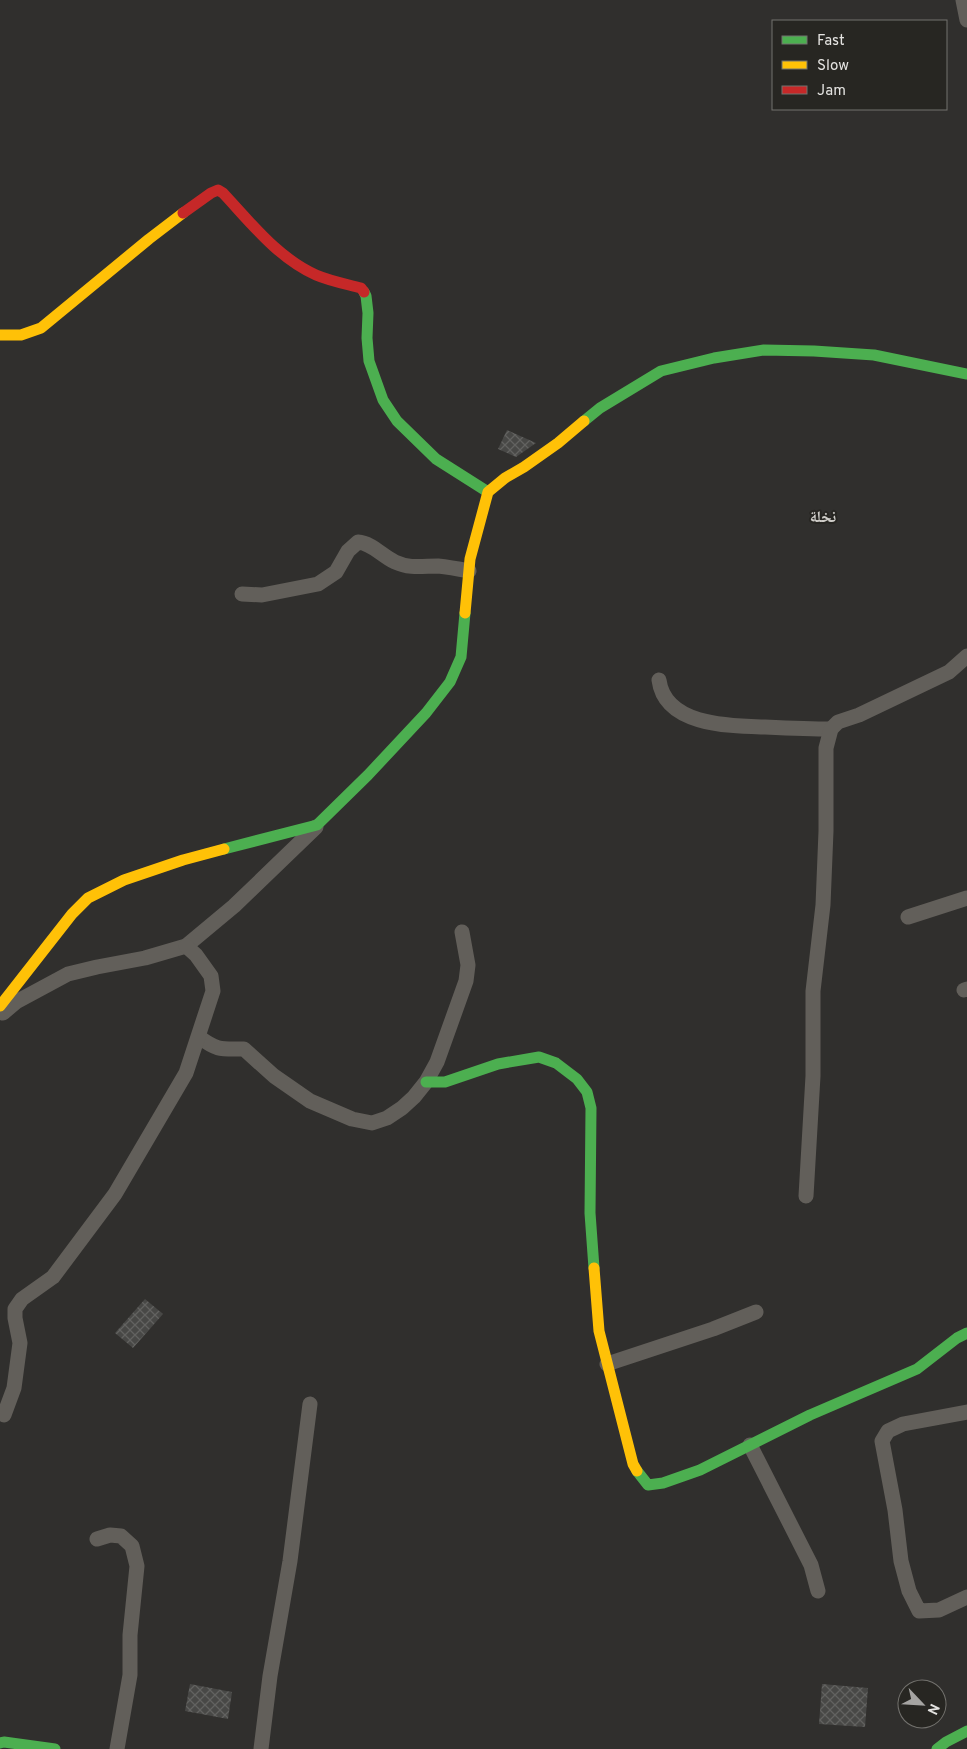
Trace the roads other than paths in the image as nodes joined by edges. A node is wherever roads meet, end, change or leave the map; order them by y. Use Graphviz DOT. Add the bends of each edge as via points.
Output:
graph roads {
  1 [pos="963,0"];
  2 [pos="967,20"];
  3 [pos="0,335"];
  4 [pos="967,374"];
  5 [pos="488,492"];
  6 [pos="469,571"];
  7 [pos="242,594"];
  8 [pos="967,656"];
  9 [pos="660,680"];
  10 [pos="831,730"];
  11 [pos="317,826"];
  12 [pos="967,898"];
  13 [pos="908,917"];
  14 [pos="462,932"];
  15 [pos="186,946"];
  16 [pos="0,1006"];
  17 [pos="0,1016"];
  18 [pos="198,1037"];
  19 [pos="426,1082"];
  20 [pos="806,1196"];
  21 [pos="756,1312"];
  22 [pos="967,1333"];
  23 [pos="607,1364"];
  24 [pos="310,1404"];
  25 [pos="967,1412"];
  26 [pos="4,1415"];
  27 [pos="750,1445"];
  28 [pos="97,1539"];
  29 [pos="818,1591"];
  30 [pos="967,1597"];
  31 [pos="967,1731"];
  32 [pos="0,1743"];
  33 [pos="55,1749"];
  34 [pos="117,1749"];
  35 [pos="261,1749"];
  36 [pos="937,1749"];
  1 -- 2 [label="street"];
  3 -- 5 [label="street" via="21,335 41,328 149,239 218,190 275,247 300,267 315,275 361,288 366,296 368,313 369,361 383,400 396,420 436,459"];
  4 -- 5 [label="street" via="874,355 764,350 714,358 653,376 600,408 551,448"];
  5 -- 6 [label="street"];
  6 -- 7 [label="street" via="439,566 411,568 380,553 367,542 358,542 348,551 336,572 318,584 262,595"];
  6 -- 11 [label="street" via="461,657 450,682 426,713"];
  8 -- 10 [label="street" via="949,672 838,722"];
  9 -- 10 [label="street" via="661,690 671,703 696,719 730,726"];
  10 -- 20 [label="street" via="826,748 823,905 813,991 813,1076"];
  11 -- 15 [label="street" via="234,906"];
  11 -- 16 [label="street" via="183,860 124,880 88,898"];
  12 -- 13 [label="street"];
  14 -- 19 [label="street" via="468,965 466,981 437,1062"];
  15 -- 17 [label="street" via="68,974 16,1002"];
  15 -- 18 [label="street" via="211,976 214,992"];
  18 -- 19 [label="street" via="213,1047 244,1049 274,1076 310,1101 352,1119 372,1123 388,1118 402,1108"];
  18 -- 26 [label="street" via="186,1073 115,1194 53,1276 15,1309 20,1343 14,1388"];
  19 -- 23 [label="street" via="445,1082 498,1064 539,1057 556,1063 577,1079 587,1092 591,1108 590,1213 599,1331"];
  21 -- 23 [label="street"];
  22 -- 27 [label="street" via="917,1369"];
  23 -- 27 [label="street" via="633,1464 648,1485 700,1470"];
  24 -- 35 [label="street"];
  25 -- 30 [label="street" via="903,1424 888,1431 882,1442 901,1561 919,1611 939,1610"];
  27 -- 29 [label="street" via="811,1565"];
  28 -- 34 [label="street" via="121,1536 132,1546 137,1566 130,1635 130,1675"];
  31 -- 36 [label="street"];
  32 -- 33 [label="street"];
}
